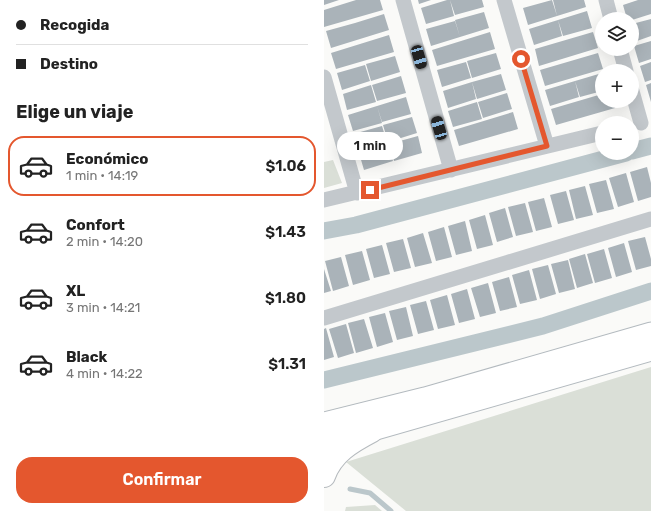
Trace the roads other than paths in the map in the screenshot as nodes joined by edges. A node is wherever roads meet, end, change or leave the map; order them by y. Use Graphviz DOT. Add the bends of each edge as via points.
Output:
graph roads {
  1 [pos="403,0"];
  2 [pos="504,0"];
  3 [pos="606,0"];
  4 [pos="609,12"];
  5 [pos="324,77"];
  6 [pos="637,108"];
  7 [pos="641,123"];
  8 [pos="595,135"];
  9 [pos="547,146"];
  10 [pos="451,170"];
  11 [pos="357,193"];
  12 [pos="324,200"];
  13 [pos="651,219"];
  14 [pos="324,318"];
  15 [pos="651,333"];
  16 [pos="651,350"];
  17 [pos="324,423"];
  18 [pos="372,431"];
  19 [pos="324,444"];
  20 [pos="324,476"];
  1 -- 10 [label="street"];
  2 -- 9 [label="street"];
  3 -- 4 [label="street"];
  5 -- 11 [label="street"];
  6 -- 7 [label="street"];
  8 -- 9 [label="street"];
  9 -- 10 [label="street"];
  10 -- 11 [label="street"];
  11 -- 12 [label="street"];
  13 -- 14 [label="street"];
  15 -- 17 [label="main road" via="425,398"];
  16 -- 18 [label="main road"];
  18 -- 19 [label="main road"];
  18 -- 20 [label="main road" via="336,454"];
}
